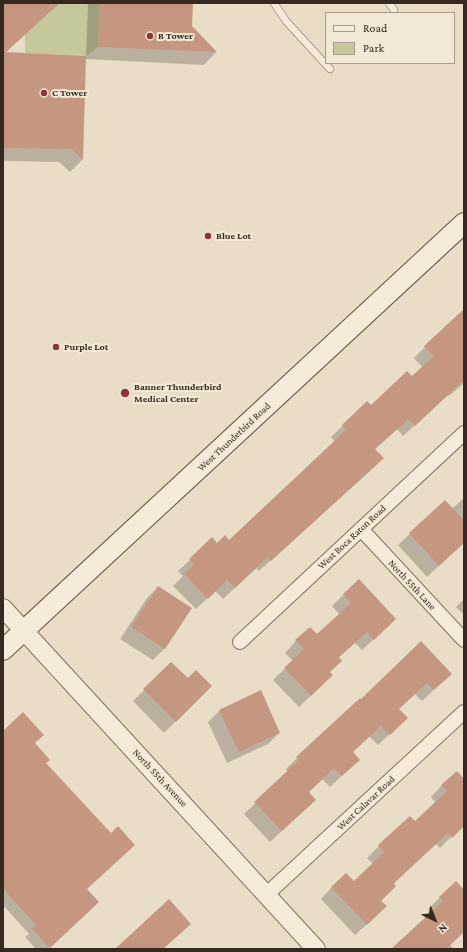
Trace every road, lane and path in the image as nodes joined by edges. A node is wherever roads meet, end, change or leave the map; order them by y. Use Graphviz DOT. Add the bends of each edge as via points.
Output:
graph roads {
  1 [pos="274,3"];
  2 [pos="388,3"];
  3 [pos="394,10"];
  4 [pos="325,64"];
  5 [pos="325,64"];
  6 [pos="330,69"];
  7 [pos="464,223"];
  8 [pos="464,433"];
  9 [pos="361,529"];
  10 [pos="3,608"];
  11 [pos="24,631"];
  12 [pos="464,640"];
  13 [pos="240,642"];
  14 [pos="3,650"];
  15 [pos="464,712"];
  16 [pos="267,894"];
  17 [pos="316,949"];
  1 -- 4 [label="lane" via="286,21"];
  2 -- 3 [label="lane"];
  5 -- 6 [label="lane"];
  7 -- 11 [label="main road, West Thunderbird Road"];
  8 -- 9 [label="street, West Boca Raton Road"];
  9 -- 12 [label="street, North 55th Lane"];
  9 -- 13 [label="street, West Boca Raton Road"];
  10 -- 11 [label="street, North 55th Avenue"];
  11 -- 14 [label="main road, West Thunderbird Road"];
  11 -- 16 [label="street, North 55th Avenue"];
  15 -- 16 [label="street, West Calavar Road"];
  16 -- 17 [label="street, North 55th Avenue"];
}
